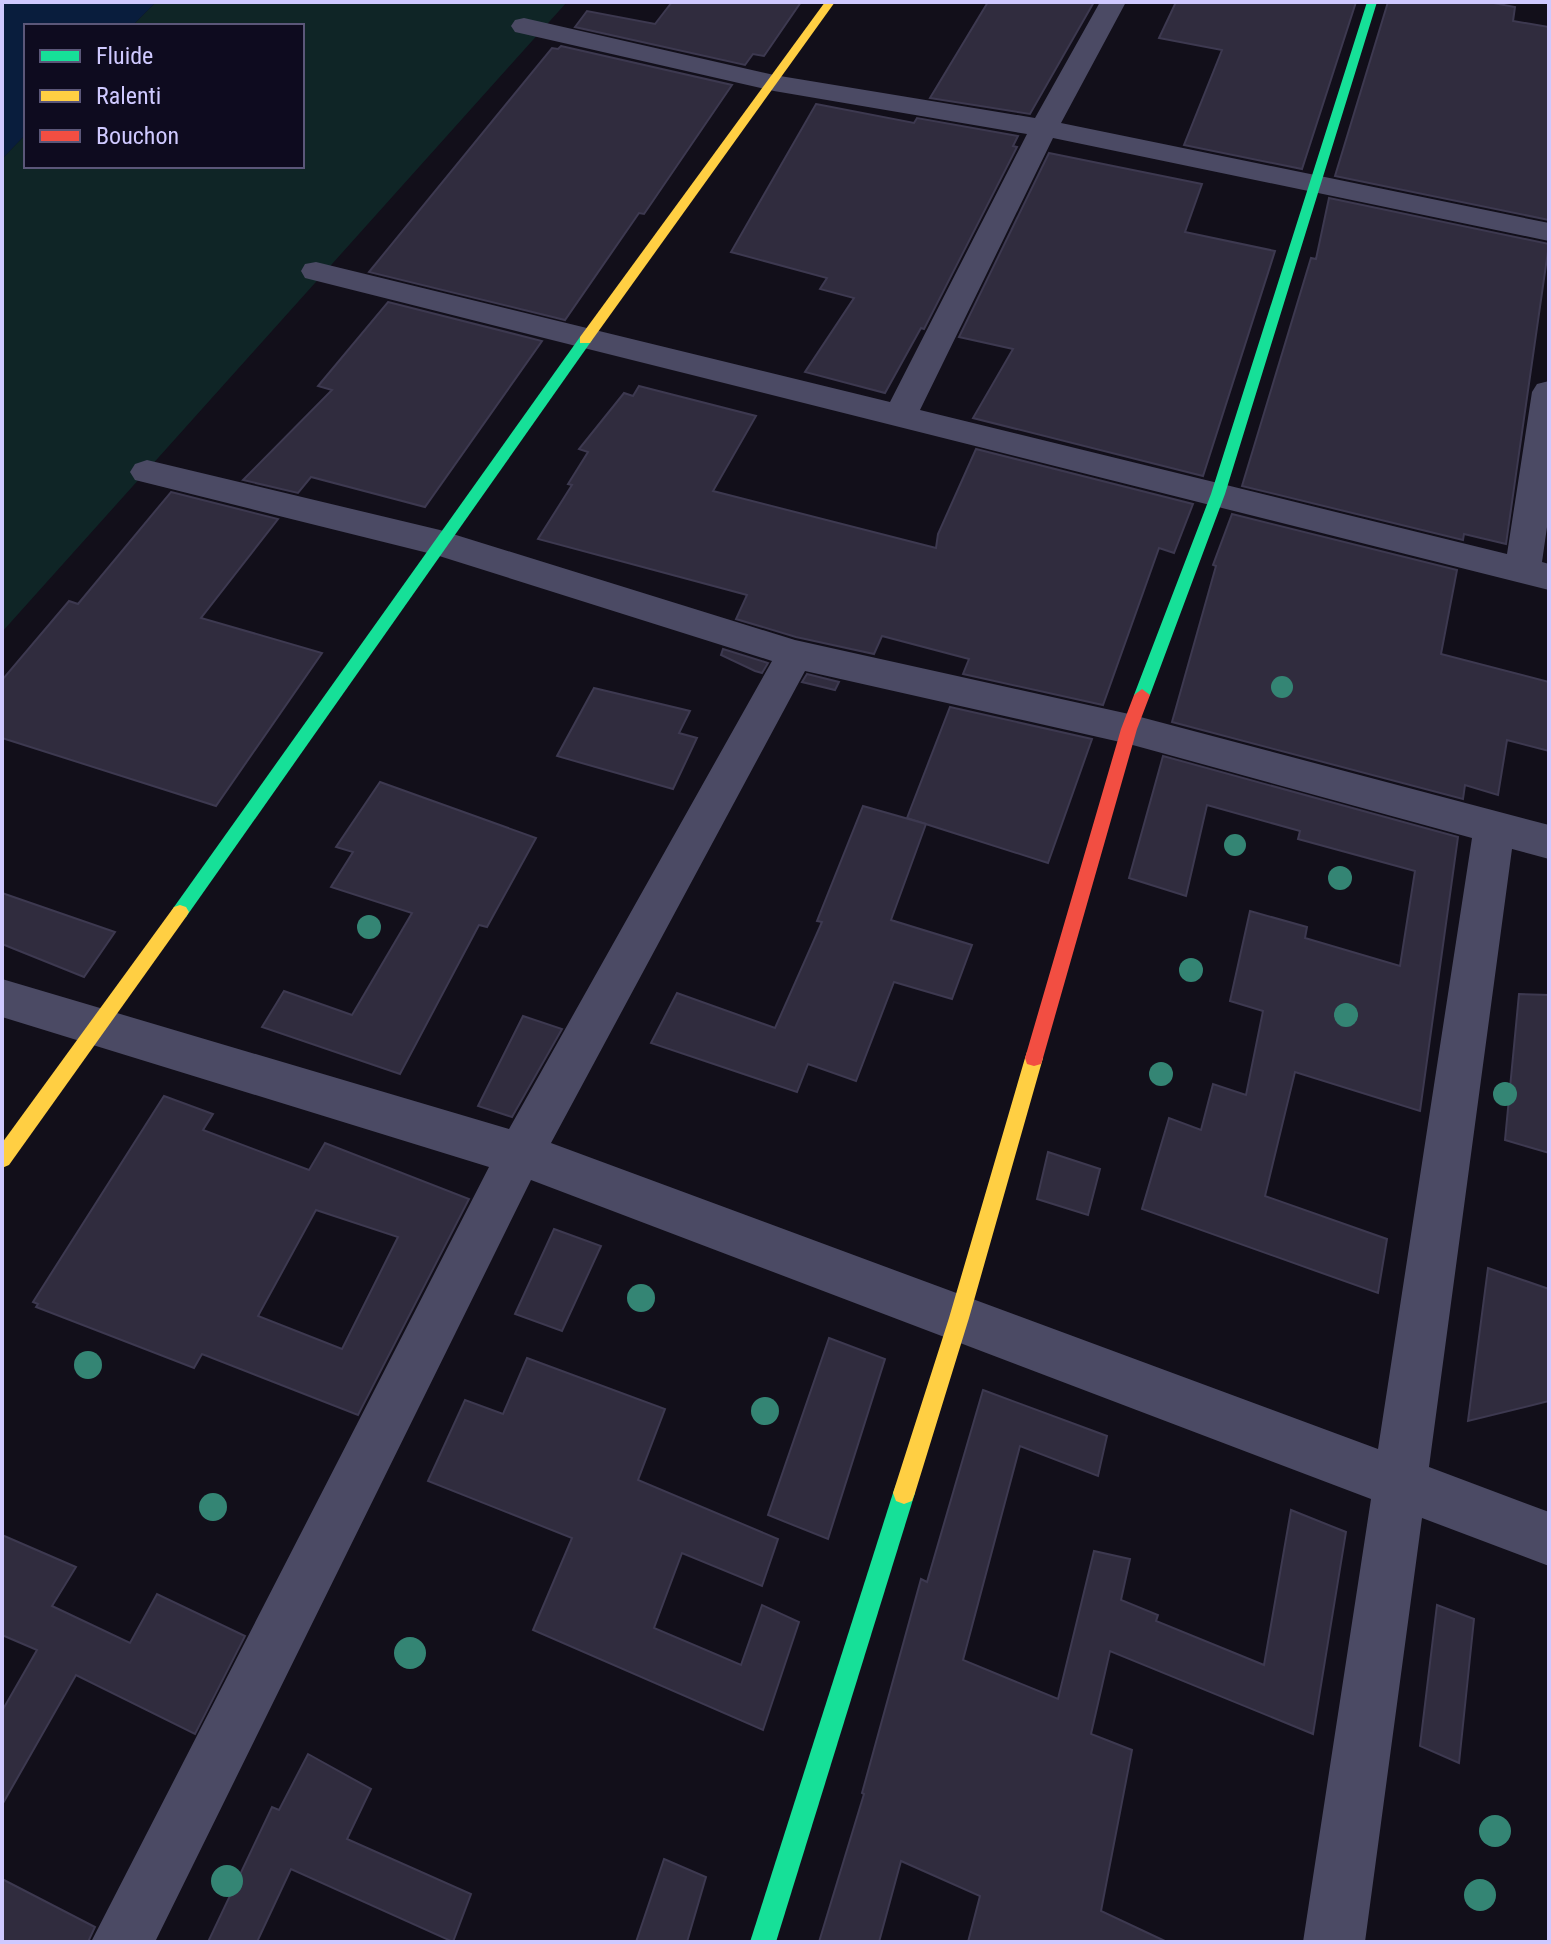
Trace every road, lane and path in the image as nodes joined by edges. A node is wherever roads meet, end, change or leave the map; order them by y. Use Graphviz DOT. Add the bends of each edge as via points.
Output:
graph roads {
  1 [pos="830,2"];
  2 [pos="1113,2"];
  3 [pos="1372,2"];
  4 [pos="524,26"];
  5 [pos="774,83"];
  6 [pos="1044,128"];
  7 [pos="1315,184"];
  8 [pos="1549,232"];
  9 [pos="316,271"];
  10 [pos="584,339"];
  11 [pos="1549,392"];
  12 [pos="901,414"];
  13 [pos="147,472"];
  14 [pos="1218,494"];
  15 [pos="440,543"];
  16 [pos="1536,574"];
  17 [pos="795,654"];
  18 [pos="1129,729"];
  19 [pos="1494,828"];
  20 [pos="1549,842"];
  21 [pos="2,998"];
  22 [pos="98,1028"];
  23 [pos="520,1154"];
  24 [pos="2,1159"];
  25 [pos="959,1318"];
  26 [pos="1399,1483"];
  27 [pos="1549,1539"];
  28 [pos="122,1942"];
  29 [pos="763,1942"];
  30 [pos="1334,1942"];
  1 -- 5 [label="street"];
  2 -- 6 [label="street"];
  3 -- 7 [label="street"];
  4 -- 5 [label="street"];
  5 -- 6 [label="street"];
  5 -- 10 [label="street"];
  6 -- 7 [label="street"];
  6 -- 12 [label="street"];
  7 -- 8 [label="street"];
  7 -- 14 [label="street"];
  9 -- 10 [label="street"];
  10 -- 12 [label="street"];
  10 -- 15 [label="street"];
  11 -- 16 [label="street"];
  12 -- 14 [label="street"];
  13 -- 15 [label="street"];
  14 -- 16 [label="street"];
  14 -- 18 [label="street"];
  15 -- 17 [label="street"];
  15 -- 22 [label="street"];
  17 -- 18 [label="street"];
  17 -- 23 [label="street"];
  18 -- 19 [label="street"];
  18 -- 25 [label="street"];
  19 -- 20 [label="street"];
  19 -- 26 [label="street"];
  21 -- 22 [label="street"];
  22 -- 23 [label="street"];
  22 -- 24 [label="street"];
  23 -- 25 [label="street"];
  23 -- 28 [label="street"];
  25 -- 26 [label="street"];
  25 -- 29 [label="street"];
  26 -- 27 [label="street"];
  26 -- 30 [label="street"];
}
